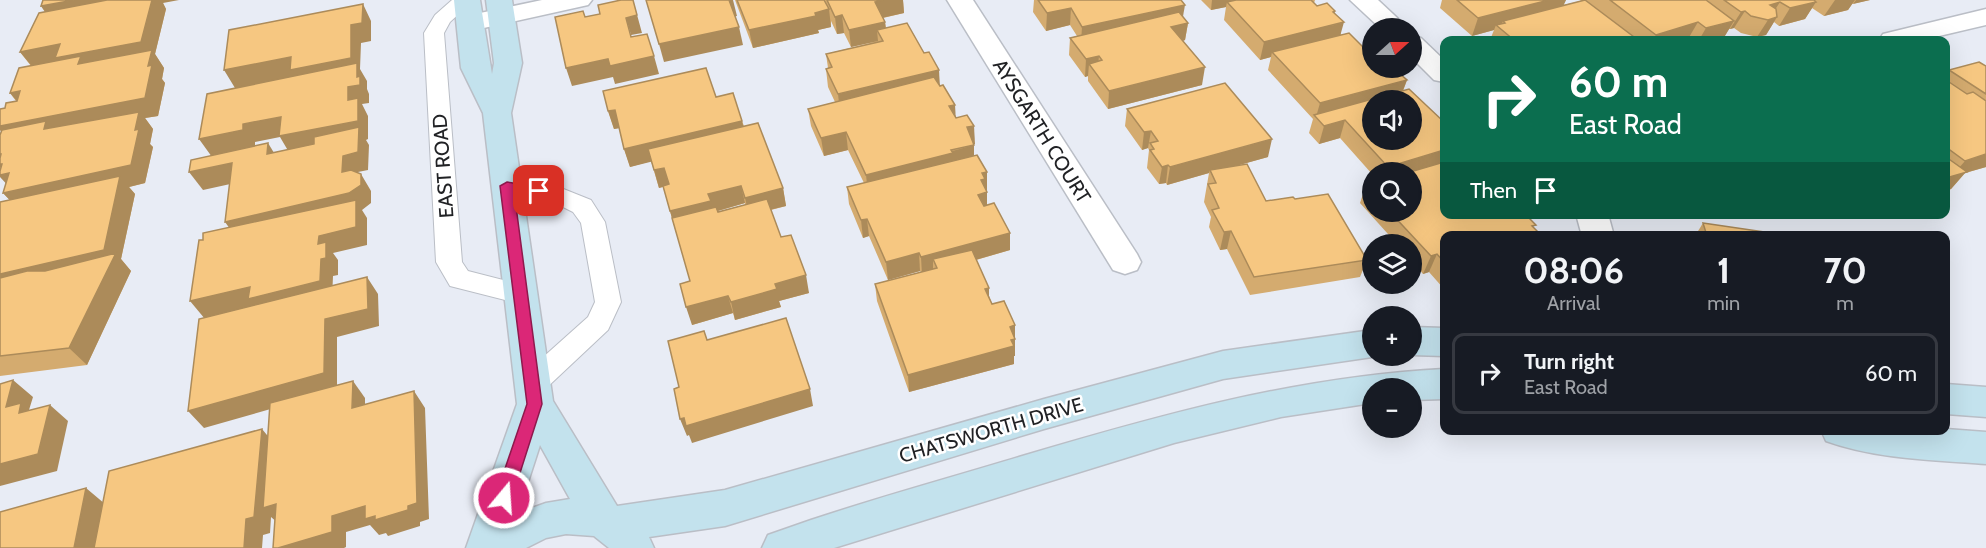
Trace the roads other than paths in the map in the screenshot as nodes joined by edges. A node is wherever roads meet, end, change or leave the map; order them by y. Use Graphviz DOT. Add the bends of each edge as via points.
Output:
graph roads {
  1 [pos="579,0"];
  2 [pos="960,0"];
  3 [pos="1363,0"];
  4 [pos="467,8"];
  5 [pos="500,8"];
  6 [pos="1986,17"];
  7 [pos="1384,18"];
  8 [pos="1908,36"];
  9 [pos="1422,53"];
  10 [pos="1440,70"];
  11 [pos="497,113"];
  12 [pos="507,186"];
  13 [pos="1125,262"];
  14 [pos="521,294"];
  15 [pos="1422,341"];
  16 [pos="1440,342"];
  17 [pos="1362,345"];
  18 [pos="1440,384"];
  19 [pos="534,394"];
  20 [pos="1950,399"];
  21 [pos="1986,402"];
  22 [pos="1044,414"];
  23 [pos="1867,435"];
  24 [pos="1986,448"];
  25 [pos="1067,459"];
  26 [pos="617,532"];
  27 [pos="486,548"];
  28 [pos="492,548"];
  29 [pos="782,548"];
  1 -- 5 [label="street"];
  2 -- 13 [label="street, AYSGARTH COURT"];
  3 -- 7 [label="street"];
  4 -- 5 [label="street"];
  4 -- 11 [label="street" via="475,68"];
  4 -- 14 [label="lane, EAST ROAD" via="442,19 434,33 449,262 459,279"];
  5 -- 11 [label="street" via="508,63"];
  6 -- 8 [label="street"];
  9 -- 10 [label="street"];
  11 -- 12 [label="street"];
  12 -- 14 [label="street"];
  12 -- 19 [label="lane" via="556,194 582,206 593,222 608,302 599,323"];
  14 -- 19 [label="street"];
  15 -- 16 [label="street"];
  17 -- 22 [label="street, CHATSWORTH DRIVE" via="1223,365"];
  18 -- 25 [label="street" via="1337,391 1264,404"];
  19 -- 26 [label="street"];
  19 -- 27 [label="street"];
  20 -- 21 [label="street"];
  22 -- 25 [label="street"];
  22 -- 26 [label="street, CHATSWORTH DRIVE" via="788,491"];
  23 -- 24 [label="street"];
  25 -- 29 [label="street"];
  26 -- 28 [label="street, CHATSWORTH DRIVE" via="579,516 550,518 520,529"];
}
